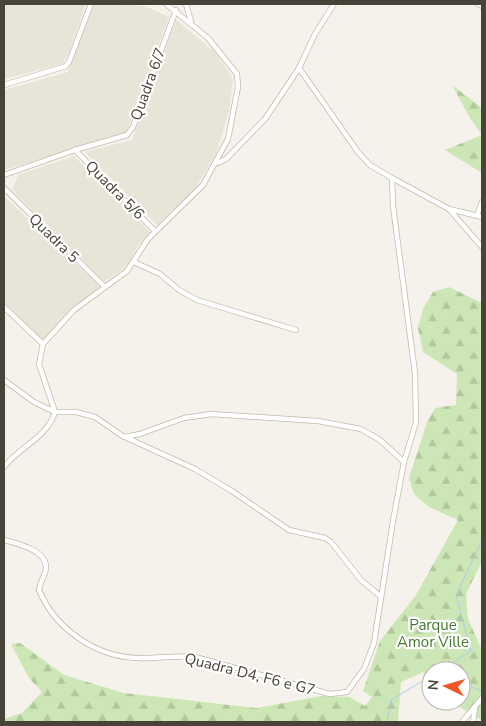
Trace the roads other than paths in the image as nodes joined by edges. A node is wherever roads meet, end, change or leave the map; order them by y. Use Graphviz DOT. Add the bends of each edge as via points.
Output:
graph roads {
  1 [pos="91,4"];
  2 [pos="186,4"];
  3 [pos="334,4"];
  4 [pos="478,4"];
  5 [pos="171,6"];
  6 [pos="482,6"];
  7 [pos="191,22"];
  8 [pos="298,68"];
  9 [pos="4,85"];
  10 [pos="75,150"];
  11 [pos="216,164"];
  12 [pos="4,175"];
  13 [pos="392,178"];
  14 [pos="4,188"];
  15 [pos="482,202"];
  16 [pos="449,209"];
  17 [pos="480,216"];
  18 [pos="155,231"];
  19 [pos="482,247"];
  20 [pos="134,262"];
  21 [pos="105,287"];
  22 [pos="4,307"];
  23 [pos="296,330"];
  24 [pos="43,344"];
  25 [pos="4,380"];
  26 [pos="55,412"];
  27 [pos="124,436"];
  28 [pos="404,462"];
  29 [pos="4,467"];
  30 [pos="4,540"];
  31 [pos="380,596"];
  32 [pos="482,698"];
  33 [pos="476,707"];
  34 [pos="462,722"];
  35 [pos="473,722"];
  1 -- 9 [label="street" via="66,66"];
  2 -- 5 [label="street" via="180,8"];
  2 -- 7 [label="street"];
  3 -- 8 [label="street"];
  4 -- 6 [label="street"];
  5 -- 7 [label="street"];
  5 -- 10 [label="street, Quadra 6/7" via="132,127 127,134"];
  7 -- 11 [label="street" via="226,58 238,79 228,139"];
  8 -- 11 [label="street" via="265,119"];
  8 -- 13 [label="street" via="358,152 370,165"];
  10 -- 12 [label="street"];
  10 -- 18 [label="street, Quadra 5/6"];
  11 -- 18 [label="street" via="195,194"];
  13 -- 16 [label="street"];
  13 -- 28 [label="street" via="417,404 416,422"];
  14 -- 21 [label="street, Quadra 5"];
  15 -- 17 [label="street"];
  16 -- 17 [label="street"];
  16 -- 19 [label="street"];
  18 -- 20 [label="street"];
  20 -- 21 [label="street"];
  20 -- 23 [label="street" via="160,274 197,300"];
  21 -- 24 [label="street" via="74,310"];
  22 -- 24 [label="street"];
  24 -- 26 [label="street" via="39,364"];
  25 -- 26 [label="street" via="34,402"];
  26 -- 27 [label="street" via="76,412 95,417"];
  26 -- 29 [label="street" via="50,424"];
  27 -- 28 [label="street" via="140,434 184,418 211,414 310,420 361,429 380,440"];
  27 -- 31 [label="street" via="195,469 289,530 332,542 361,580"];
  28 -- 31 [label="street"];
  30 -- 31 [label="street, Quadra D4, F6 e G7" via="21,545 45,560 46,569 39,590 45,602 74,636 108,653 136,658 195,657 338,695 351,689 371,656"];
  32 -- 33 [label="street"];
  33 -- 34 [label="street"];
  33 -- 35 [label="street"];
}
